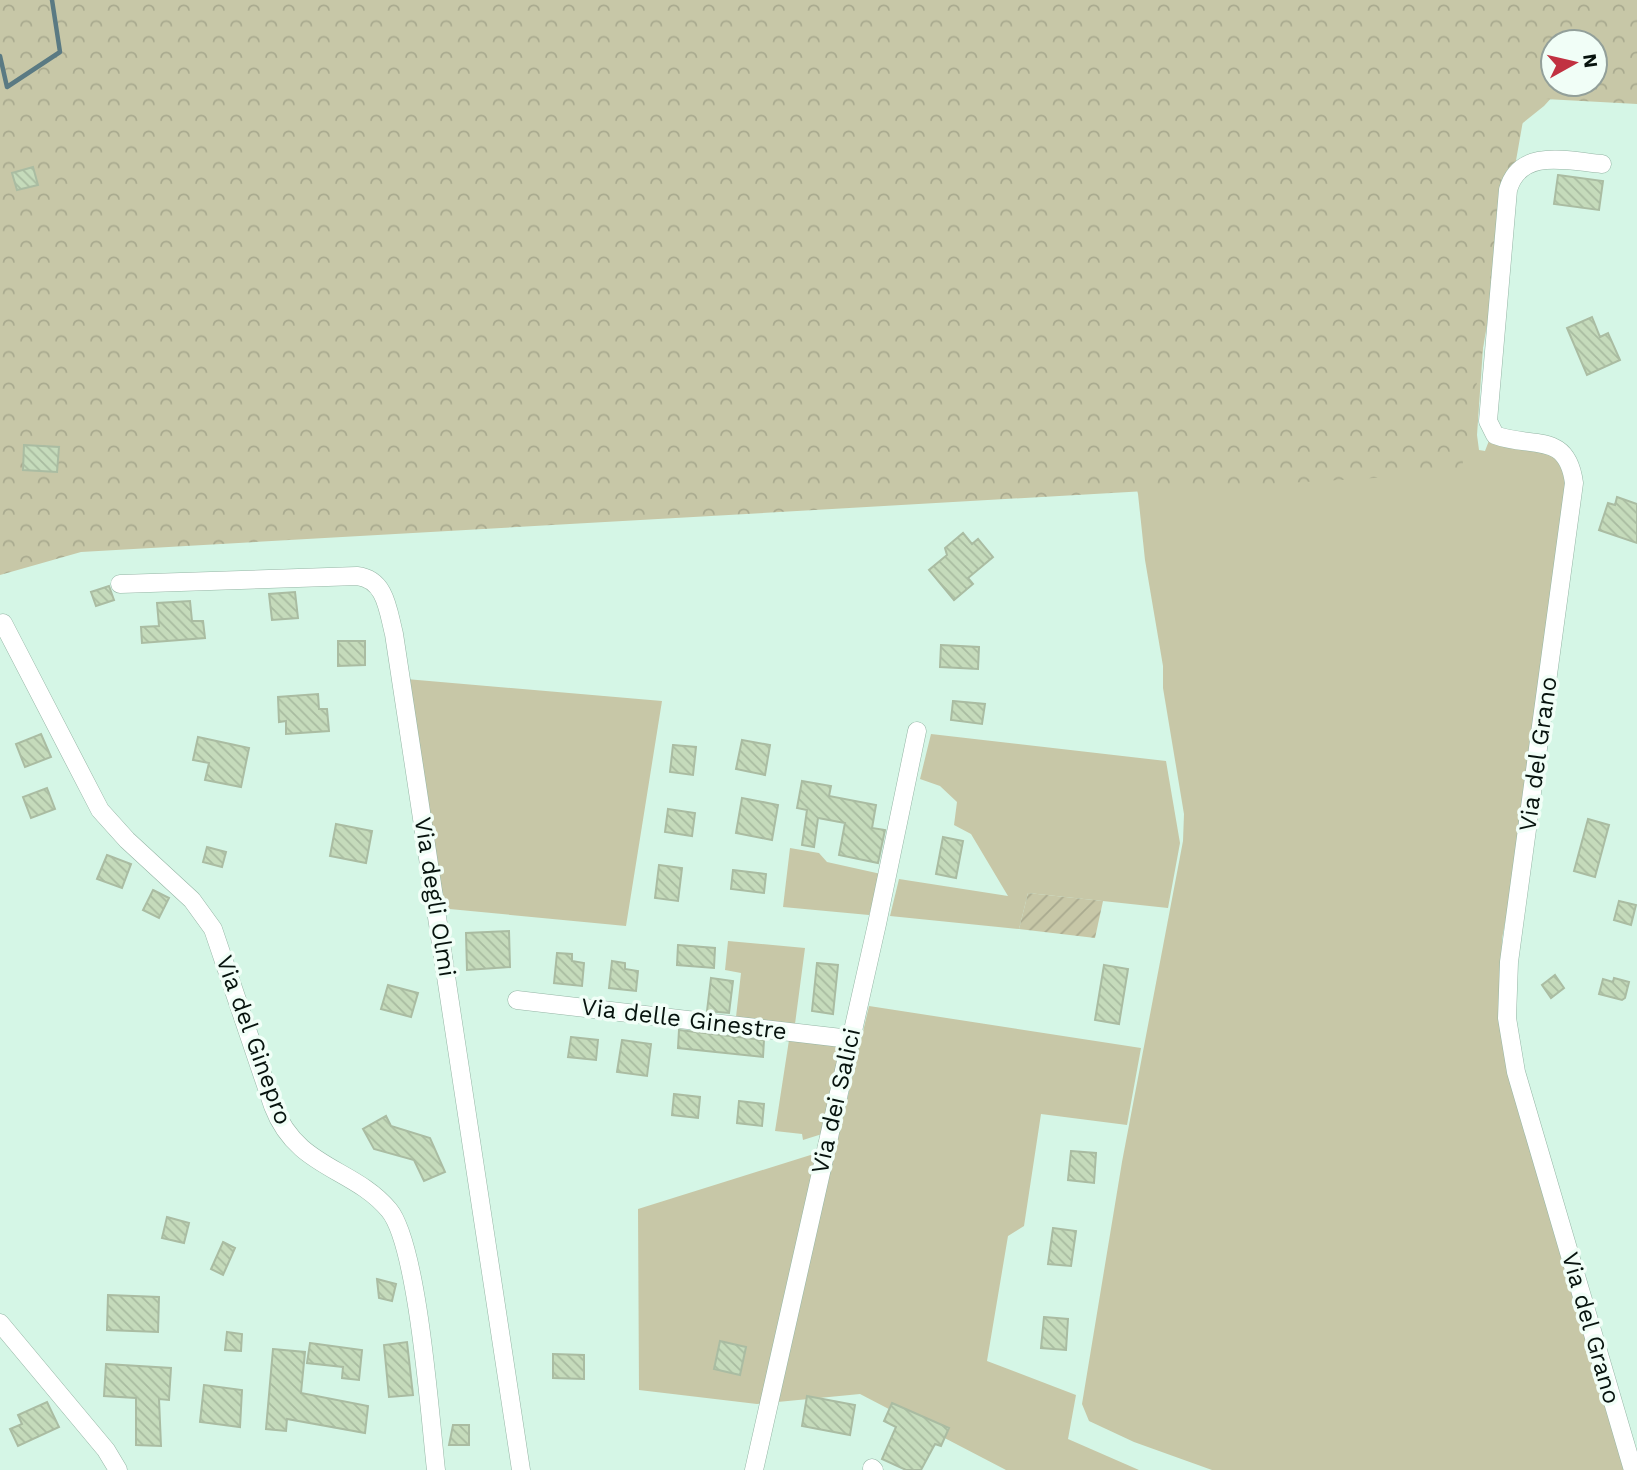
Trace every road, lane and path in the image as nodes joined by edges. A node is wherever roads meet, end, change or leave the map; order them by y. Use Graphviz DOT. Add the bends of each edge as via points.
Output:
graph roads {
  1 [pos="1602,164"];
  2 [pos="120,584"];
  3 [pos="3,623"];
  4 [pos="917,731"];
  5 [pos="517,1000"];
  6 [pos="850,1040"];
  7 [pos="0,1323"];
  8 [pos="118,1470"];
  9 [pos="436,1470"];
  10 [pos="522,1470"];
  11 [pos="754,1470"];
  12 [pos="1633,1470"];
  1 -- 12 [label="street, Via del Grano" via="1542,159 1512,178 1488,421 1495,435 1559,450 1573,475 1574,500 1509,962 1507,1018 1516,1072"];
  2 -- 10 [label="street, Via degli Olmi" via="357,576 371,580 383,594 394,634"];
  3 -- 9 [label="street, Via del Ginepro" via="100,810 191,900 213,929 283,1128 304,1152 381,1202 398,1222 409,1260"];
  4 -- 6 [label="street, Via dei Salici"];
  5 -- 6 [label="street, Via delle Ginestre"];
  6 -- 11 [label="street, Via dei Salici"];
  7 -- 8 [label="street"];
}
